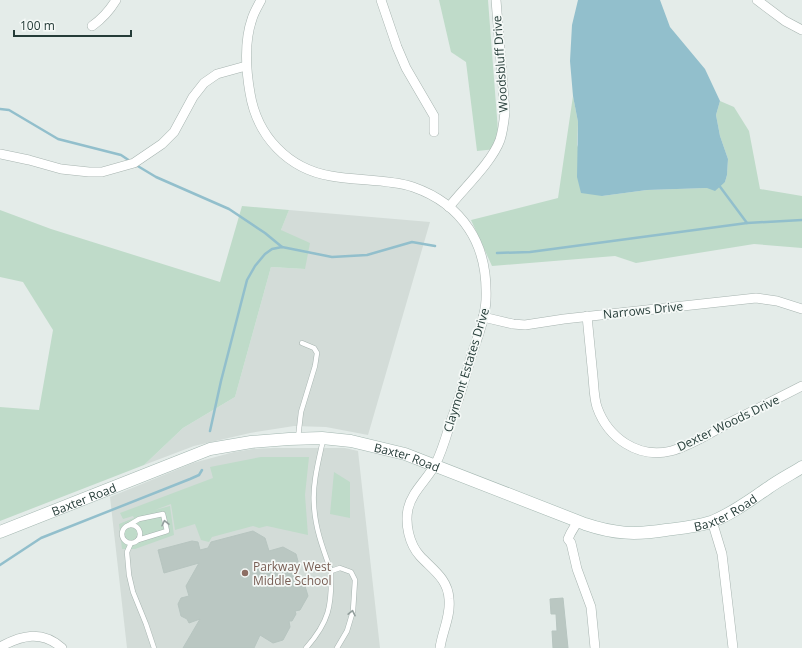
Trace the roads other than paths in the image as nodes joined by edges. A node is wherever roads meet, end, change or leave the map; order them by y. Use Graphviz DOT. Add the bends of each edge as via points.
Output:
graph roads {
  1 [pos="116,0"];
  2 [pos="261,0"];
  3 [pos="381,0"];
  4 [pos="496,0"];
  5 [pos="757,0"];
  6 [pos="92,26"];
  7 [pos="802,30"];
  8 [pos="246,66"];
  9 [pos="434,132"];
  10 [pos="0,154"];
  11 [pos="449,207"];
  12 [pos="802,309"];
  13 [pos="587,316"];
  14 [pos="483,317"];
  15 [pos="302,343"];
  16 [pos="802,386"];
  17 [pos="298,438"];
  18 [pos="324,438"];
  19 [pos="435,465"];
  20 [pos="802,467"];
  21 [pos="712,521"];
  22 [pos="576,524"];
  23 [pos="129,525"];
  24 [pos="0,532"];
  25 [pos="138,540"];
  26 [pos="131,543"];
  27 [pos="330,571"];
  28 [pos="0,647"];
  29 [pos="62,648"];
  30 [pos="154,648"];
  31 [pos="306,648"];
  32 [pos="337,648"];
  33 [pos="440,648"];
  34 [pos="595,648"];
  35 [pos="732,648"];
  1 -- 6 [label="street" via="100,21"];
  2 -- 8 [label="street, Claymont Estates Drive" via="252,19"];
  3 -- 9 [label="street" via="406,68 434,116"];
  4 -- 11 [label="street, Woodsbluff Drive" via="505,112 503,127 494,153"];
  5 -- 7 [label="street"];
  8 -- 10 [label="street" via="217,74 204,83 193,97 174,132 162,144 134,163 102,172 89,172 61,169"];
  8 -- 11 [label="street, Claymont Estates Drive" via="255,115 270,141 293,162 325,175 412,187"];
  11 -- 14 [label="street, Claymont Estates Drive" via="470,230 483,260 486,303"];
  12 -- 13 [label="street, Narrows Drive" via="756,298"];
  13 -- 14 [label="street, Narrows Drive" via="525,325"];
  13 -- 16 [label="street, Dexter Woods Drive" via="597,405 603,421 622,442 638,450 672,451"];
  14 -- 19 [label="street, Claymont Estates Drive" via="443,447"];
  15 -- 17 [label="lane" via="314,348 317,353 301,412"];
  17 -- 18 [label="main road, Baxter Road"];
  17 -- 24 [label="main road, Baxter Road" via="210,449"];
  18 -- 19 [label="main road, Baxter Road" via="351,441 405,454"];
  18 -- 27 [label="lane" via="314,503 318,535"];
  19 -- 22 [label="main road, Baxter Road"];
  19 -- 33 [label="street, Claymont Estates Drive" via="412,498 407,522 411,540 419,555 442,577 450,600"];
  20 -- 21 [label="main road, Baxter Road" via="750,501"];
  21 -- 22 [label="main road, Baxter Road" via="691,528 633,534"];
  21 -- 35 [label="street" via="722,554"];
  22 -- 34 [label="street" via="576,532 571,543 576,569 590,608"];
  23 -- 25 [label="lane" via="134,525 140,530"];
  25 -- 23 [label="lane, one-way" via="167,531 163,514 139,519"];
  23 -- 26 [label="lane" via="123,529 122,536 125,541"];
  25 -- 26 [label="lane"];
  26 -- 30 [label="lane" via="127,552 129,575"];
  27 -- 31 [label="lane" via="331,602 324,623"];
  32 -- 27 [label="lane, one-way" via="347,631 353,611 355,580 351,572 340,568"];
  28 -- 29 [label="street" via="13,640 37,636 48,638"];
}
